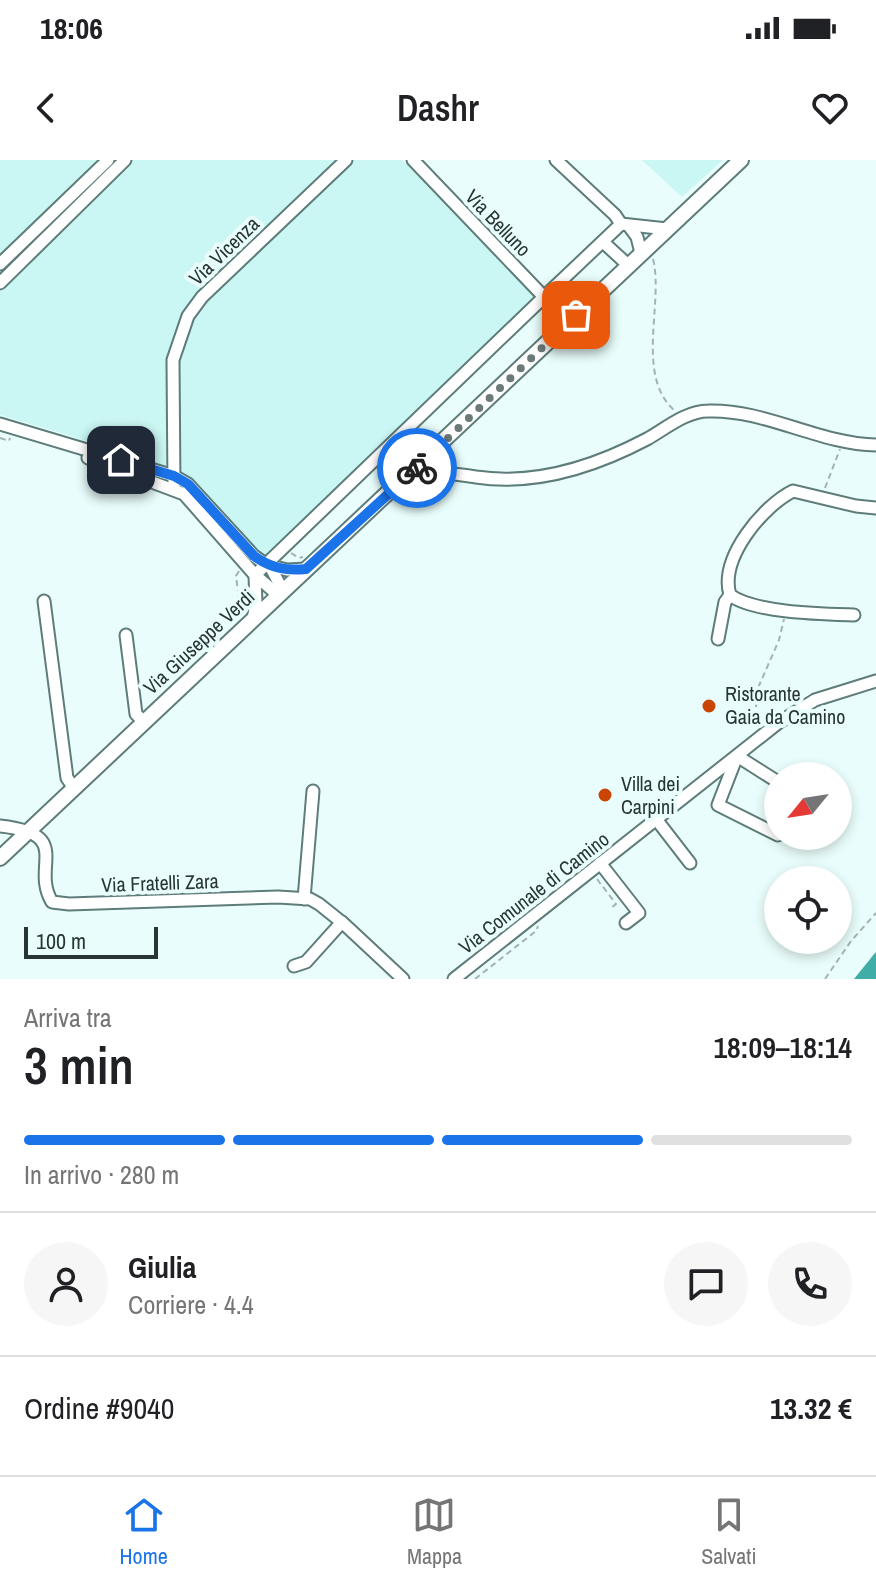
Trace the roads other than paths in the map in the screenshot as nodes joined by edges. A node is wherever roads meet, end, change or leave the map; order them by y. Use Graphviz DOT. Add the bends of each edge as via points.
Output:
graph roads {
  1 [pos="108,160"];
  2 [pos="125,160"];
  3 [pos="346,160"];
  4 [pos="413,160"];
  5 [pos="556,160"];
  6 [pos="741,160"];
  7 [pos="65,201"];
  8 [pos="75,210"];
  9 [pos="625,225"];
  10 [pos="667,229"];
  11 [pos="603,242"];
  12 [pos="644,250"];
  13 [pos="0,264"];
  14 [pos="628,265"];
  15 [pos="0,283"];
  16 [pos="544,297"];
  17 [pos="0,424"];
  18 [pos="4,434"];
  19 [pos="61,445"];
  20 [pos="876,445"];
  21 [pos="423,462"];
  22 [pos="174,483"];
  23 [pos="876,508"];
  24 [pos="266,564"];
  25 [pos="306,569"];
  26 [pos="255,575"];
  27 [pos="280,593"];
  28 [pos="730,595"];
  29 [pos="44,601"];
  30 [pos="854,615"];
  31 [pos="253,619"];
  32 [pos="126,635"];
  33 [pos="718,639"];
  34 [pos="876,681"];
  35 [pos="144,722"];
  36 [pos="737,756"];
  37 [pos="764,773"];
  38 [pos="74,788"];
  39 [pos="313,791"];
  40 [pos="656,819"];
  41 [pos="0,826"];
  42 [pos="764,828"];
  43 [pos="29,831"];
  44 [pos="0,858"];
  45 [pos="600,863"];
  46 [pos="690,863"];
  47 [pos="304,899"];
  48 [pos="342,922"];
  49 [pos="626,923"];
  50 [pos="294,966"];
  51 [pos="403,979"];
  52 [pos="454,979"];
  1 -- 7 [label="street"];
  2 -- 8 [label="street"];
  3 -- 22 [label="street, Via Vicenza" via="188,316 173,360"];
  4 -- 16 [label="street, Via Belluno"];
  5 -- 9 [label="street"];
  6 -- 10 [label="main road, Via Giuseppe Verdi"];
  7 -- 8 [label="street"];
  7 -- 13 [label="street"];
  8 -- 15 [label="street"];
  9 -- 10 [label="street"];
  9 -- 11 [label="street"];
  9 -- 12 [label="street"];
  10 -- 12 [label="main road, Via Giuseppe Verdi"];
  11 -- 14 [label="street"];
  11 -- 16 [label="street"];
  12 -- 14 [label="main road, Via Giuseppe Verdi"];
  14 -- 21 [label="main road, Via Giuseppe Verdi"];
  16 -- 24 [label="street"];
  17 -- 19 [label="street"];
  18 -- 19 [label="street"];
  19 -- 22 [label="street"];
  20 -- 21 [label="street" via="708,410 607,458 528,479 459,474"];
  21 -- 25 [label="main road, Via Giuseppe Verdi"];
  22 -- 24 [label="street" via="195,491"];
  22 -- 26 [label="street"];
  23 -- 28 [label="street" via="793,491 780,498 734,555"];
  24 -- 25 [label="street"];
  24 -- 26 [label="street"];
  24 -- 27 [label="street"];
  25 -- 27 [label="main road, Via Giuseppe Verdi"];
  26 -- 27 [label="street"];
  26 -- 31 [label="street"];
  27 -- 31 [label="main road, Via Giuseppe Verdi"];
  28 -- 30 [label="street" via="786,610"];
  28 -- 33 [label="street"];
  29 -- 38 [label="street" via="67,778"];
  31 -- 35 [label="main road, Via Giuseppe Verdi"];
  32 -- 35 [label="street" via="136,714"];
  34 -- 36 [label="street, Via Comunale di Camino" via="815,700"];
  35 -- 38 [label="main road, Via Giuseppe Verdi"];
  36 -- 37 [label="street"];
  36 -- 40 [label="street, Via Comunale di Camino"];
  36 -- 42 [label="street" via="718,805"];
  38 -- 43 [label="main road, Via Giuseppe Verdi"];
  39 -- 47 [label="street"];
  40 -- 45 [label="street, Via Comunale di Camino"];
  40 -- 46 [label="street"];
  41 -- 43 [label="street"];
  43 -- 44 [label="main road, Via Giuseppe Verdi"];
  43 -- 47 [label="street, Via Fratelli Zara" via="42,841 48,895 58,904"];
  45 -- 49 [label="street" via="639,913"];
  45 -- 52 [label="street, Via Comunale di Camino"];
  47 -- 48 [label="street, Via Fratelli Zara"];
  48 -- 50 [label="street" via="306,962"];
  48 -- 51 [label="street, Via Fratelli Zara"];
}
